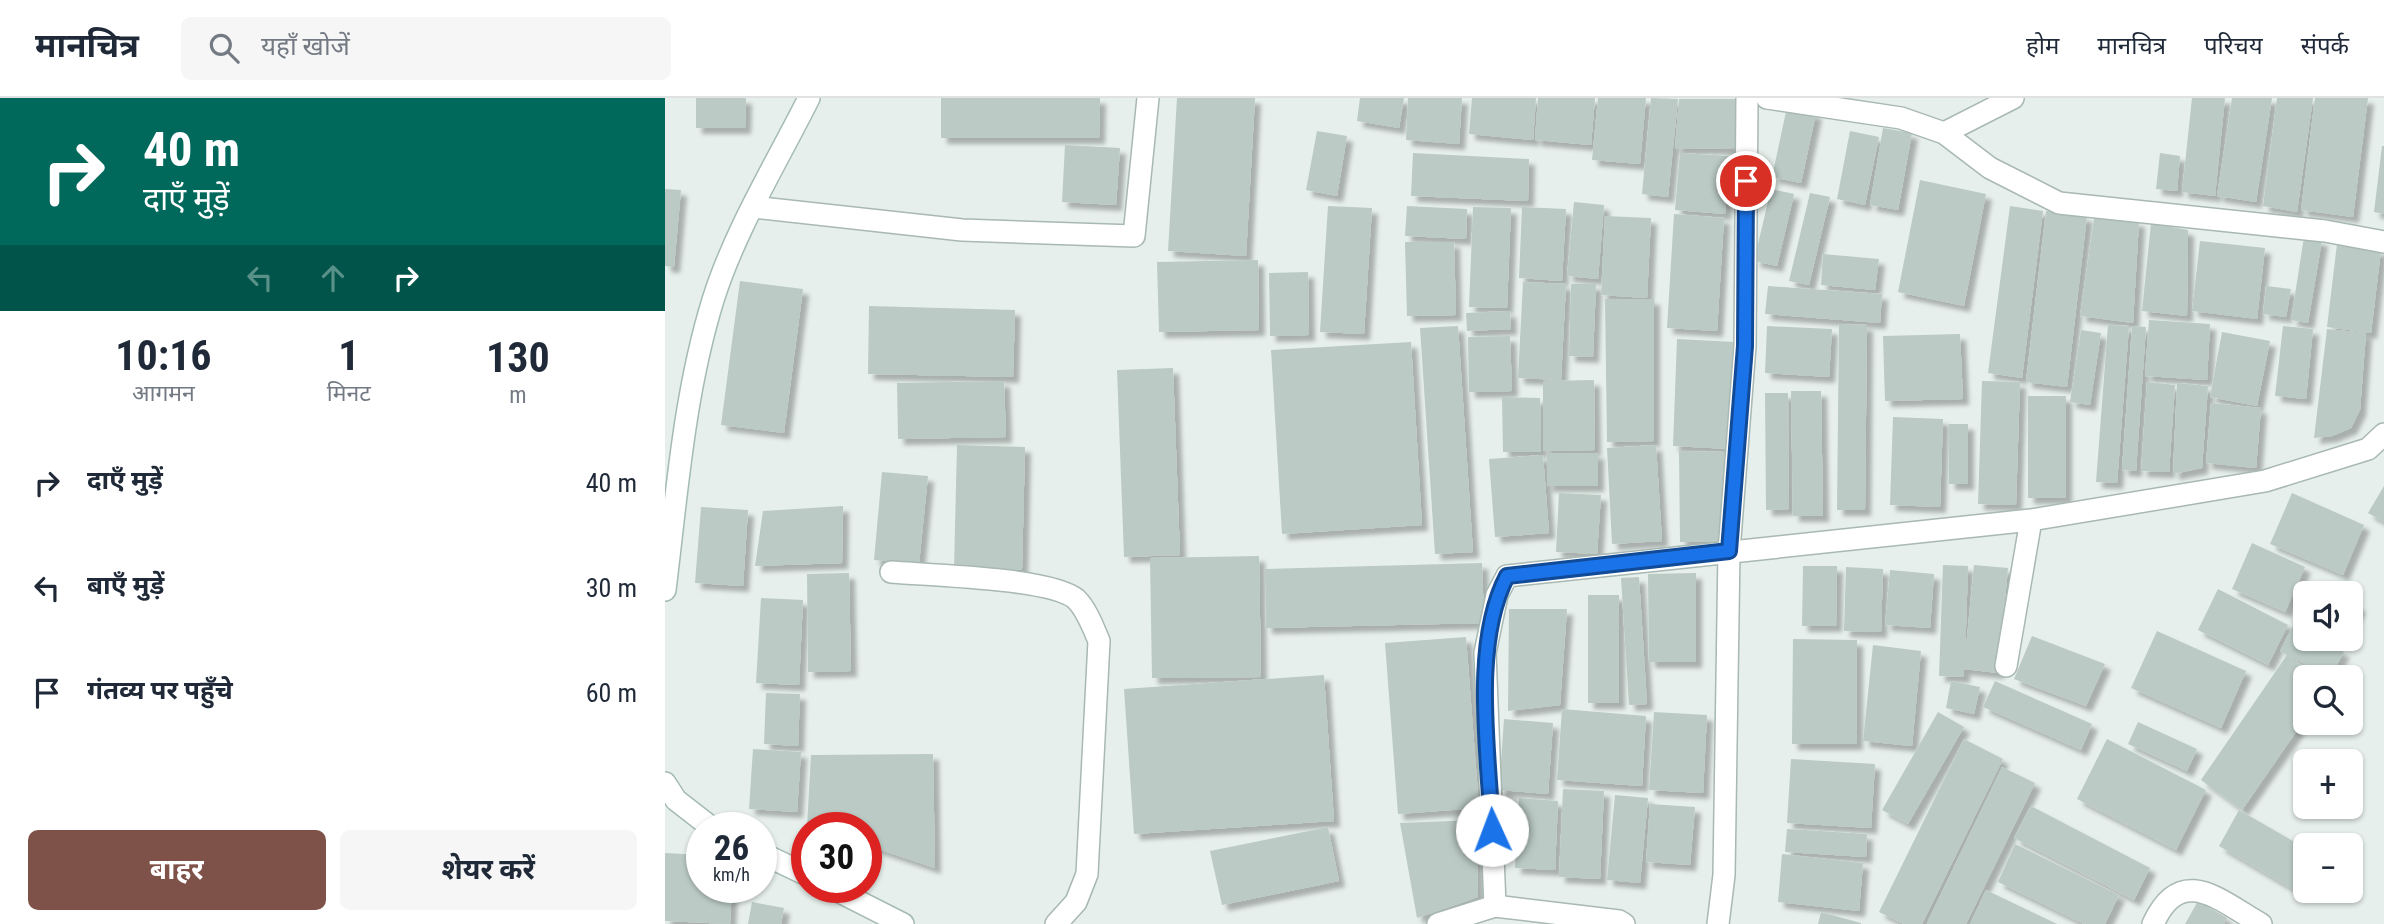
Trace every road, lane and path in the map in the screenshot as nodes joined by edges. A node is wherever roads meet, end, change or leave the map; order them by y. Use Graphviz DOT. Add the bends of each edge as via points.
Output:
graph roads {
  1 [pos="809,98"];
  2 [pos="1148,98"];
  3 [pos="1747,98"];
  4 [pos="1767,98"];
  5 [pos="2013,98"];
  6 [pos="1944,133"];
  7 [pos="753,207"];
  8 [pos="2384,242"];
  9 [pos="2384,434"];
  10 [pos="2031,520"];
  11 [pos="1729,551"];
  12 [pos="891,572"];
  13 [pos="665,590"];
  14 [pos="2006,666"];
  15 [pos="665,783"];
  16 [pos="691,812"];
  17 [pos="862,903"];
  18 [pos="1495,906"];
  19 [pos="903,924"];
  20 [pos="1056,924"];
  21 [pos="1438,924"];
  22 [pos="1624,924"];
  23 [pos="1718,924"];
  24 [pos="2153,924"];
  25 [pos="2261,924"];
  1 -- 7 [label="street"];
  2 -- 7 [label="street" via="1134,236 962,230"];
  3 -- 11 [label="street" via="1745,346"];
  4 -- 6 [label="street" via="1901,118"];
  5 -- 6 [label="street"];
  6 -- 8 [label="street" via="1990,167 2059,203 2325,231"];
  7 -- 13 [label="street" via="714,299 692,384"];
  9 -- 10 [label="street" via="2368,449 2265,481"];
  10 -- 11 [label="street"];
  10 -- 14 [label="street"];
  11 -- 18 [label="street" via="1507,576 1497,595 1485,653"];
  11 -- 23 [label="street" via="1724,875"];
  12 -- 20 [label="street" via="1043,586 1075,598 1091,620 1099,641 1087,874 1076,902"];
  15 -- 16 [label="street"];
  17 -- 19 [label="street"];
  18 -- 21 [label="street"];
  18 -- 22 [label="street"];
  24 -- 25 [label="street" via="2167,898 2183,890 2200,891"];
}
